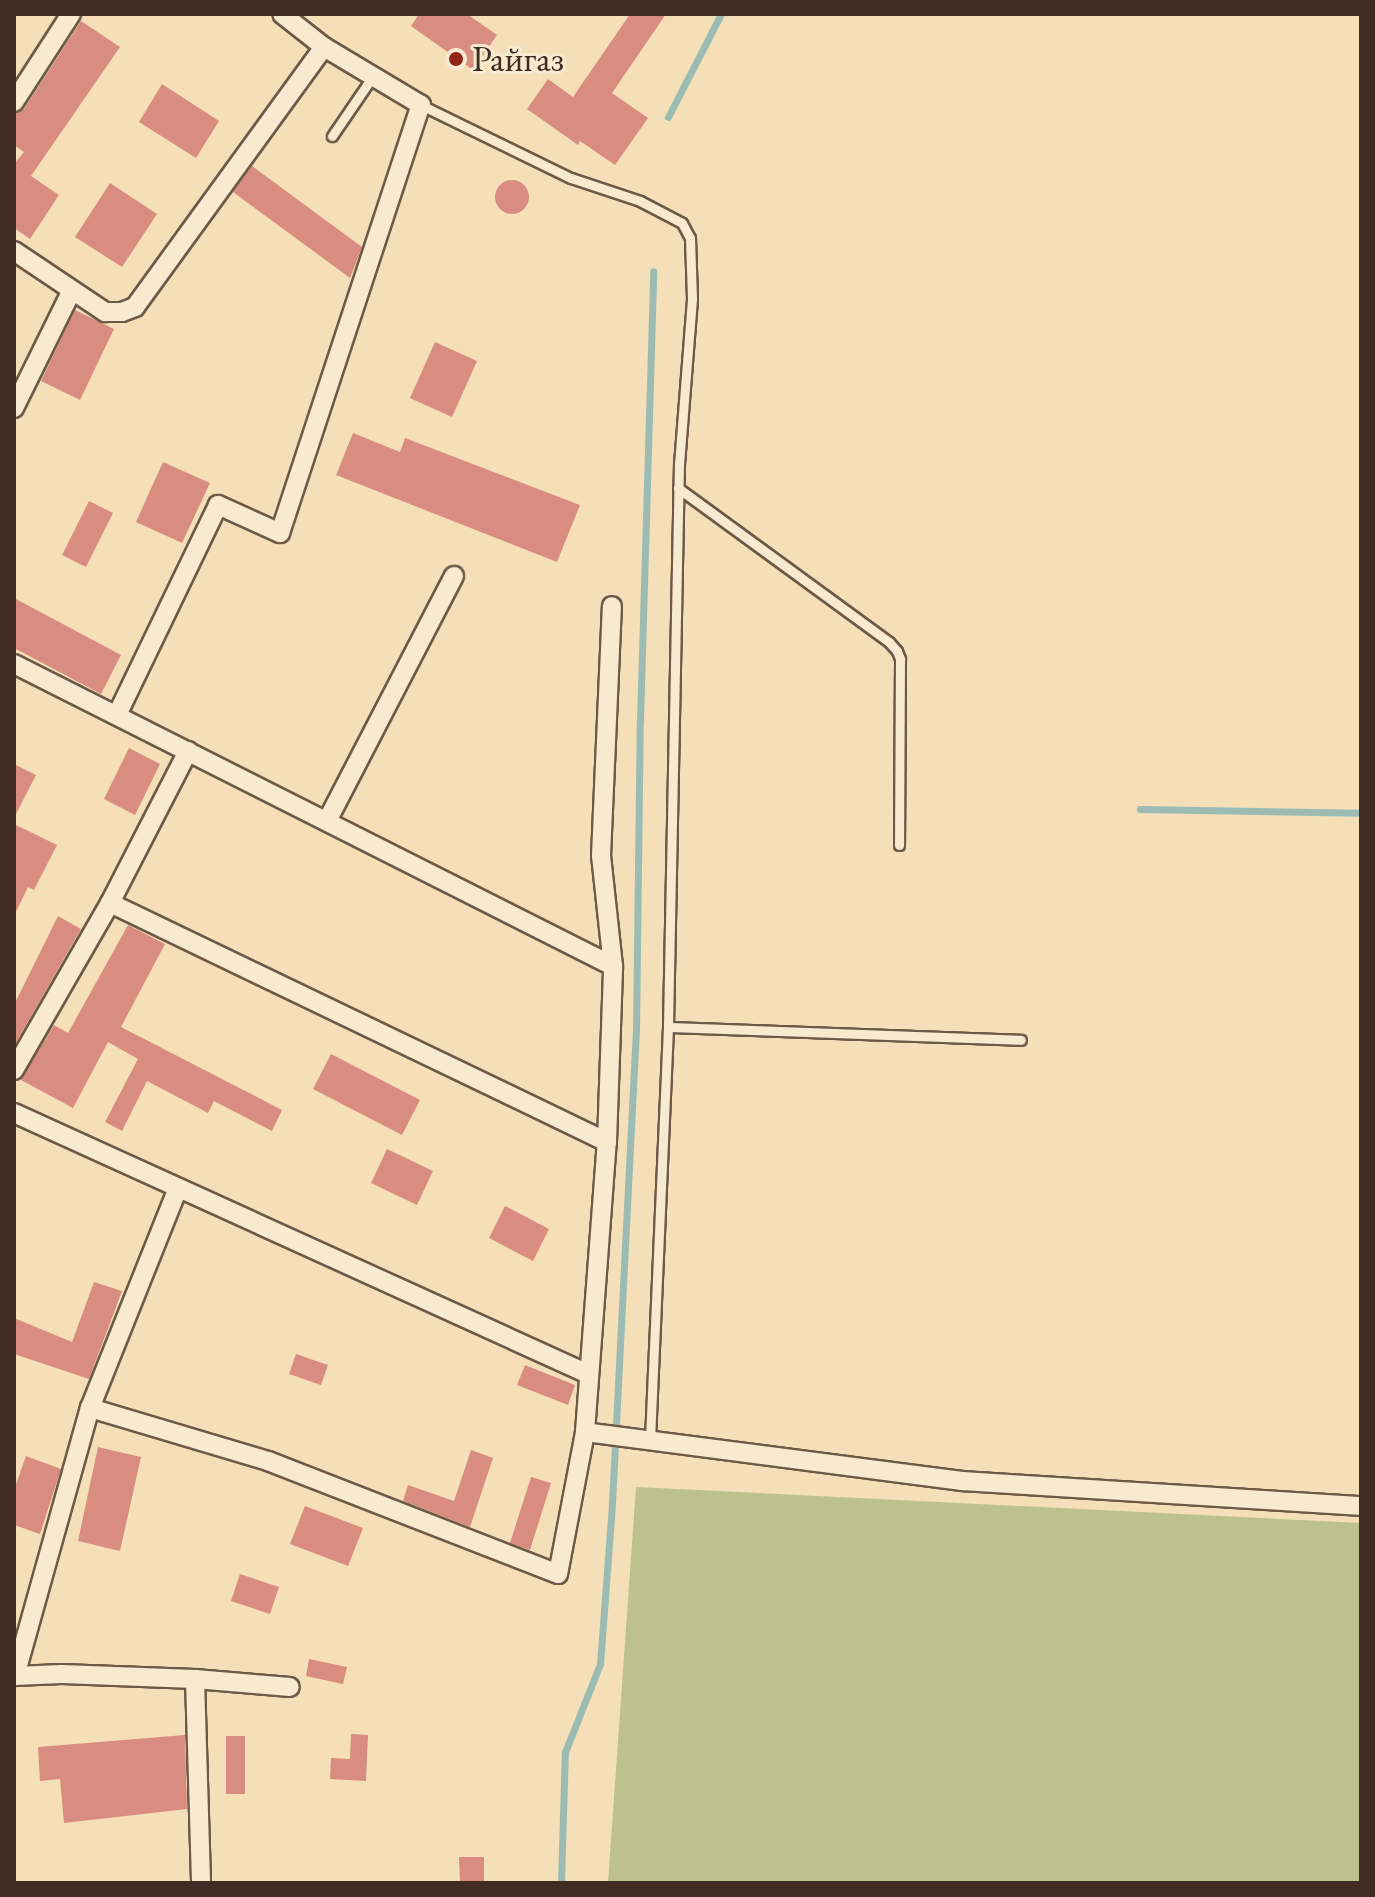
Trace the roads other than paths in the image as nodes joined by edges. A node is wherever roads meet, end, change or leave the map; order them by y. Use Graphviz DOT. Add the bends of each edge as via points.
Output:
graph roads {
  1 [pos="71,14"];
  2 [pos="282,14"];
  3 [pos="324,47"];
  4 [pos="373,76"];
  5 [pos="14,102"];
  6 [pos="421,105"];
  7 [pos="332,136"];
  8 [pos="14,251"];
  9 [pos="71,292"];
  10 [pos="14,408"];
  11 [pos="678,488"];
  12 [pos="454,576"];
  13 [pos="612,606"];
  14 [pos="14,664"];
  15 [pos="117,715"];
  16 [pos="188,751"];
  17 [pos="327,821"];
  18 [pos="899,845"];
  19 [pos="110,903"];
  20 [pos="613,966"];
  21 [pos="668,1027"];
  22 [pos="1021,1040"];
  23 [pos="14,1070"];
  24 [pos="14,1113"];
  25 [pos="607,1142"];
  26 [pos="178,1188"];
  27 [pos="588,1374"];
  28 [pos="90,1408"];
  29 [pos="585,1432"];
  30 [pos="650,1441"];
  31 [pos="1361,1506"];
  32 [pos="14,1676"];
  33 [pos="195,1679"];
  34 [pos="290,1687"];
  35 [pos="201,1883"];
  1 -- 5 [label="street"];
  2 -- 3 [label="street"];
  3 -- 4 [label="street"];
  3 -- 9 [label="street" via="135,307 105,312"];
  4 -- 6 [label="street"];
  4 -- 7 [label="lane"];
  6 -- 11 [label="lane" via="571,178 640,201 682,223 690,238 692,299"];
  6 -- 15 [label="street" via="280,533 218,505"];
  8 -- 9 [label="street"];
  9 -- 10 [label="street"];
  11 -- 18 [label="lane" via="897,651"];
  11 -- 21 [label="lane"];
  12 -- 17 [label="street"];
  13 -- 20 [label="street" via="601,856"];
  14 -- 15 [label="street"];
  15 -- 16 [label="street"];
  16 -- 17 [label="street"];
  16 -- 19 [label="street"];
  17 -- 20 [label="street"];
  19 -- 23 [label="street"];
  19 -- 25 [label="street"];
  20 -- 25 [label="street"];
  21 -- 22 [label="lane"];
  21 -- 30 [label="lane"];
  24 -- 26 [label="street"];
  25 -- 27 [label="street"];
  26 -- 27 [label="street"];
  26 -- 28 [label="street"];
  27 -- 29 [label="street"];
  28 -- 29 [label="street" via="268,1461 558,1574"];
  28 -- 32 [label="street"];
  29 -- 30 [label="street"];
  30 -- 31 [label="street" via="963,1481"];
  32 -- 33 [label="street"];
  33 -- 34 [label="street"];
  33 -- 35 [label="street"];
}
